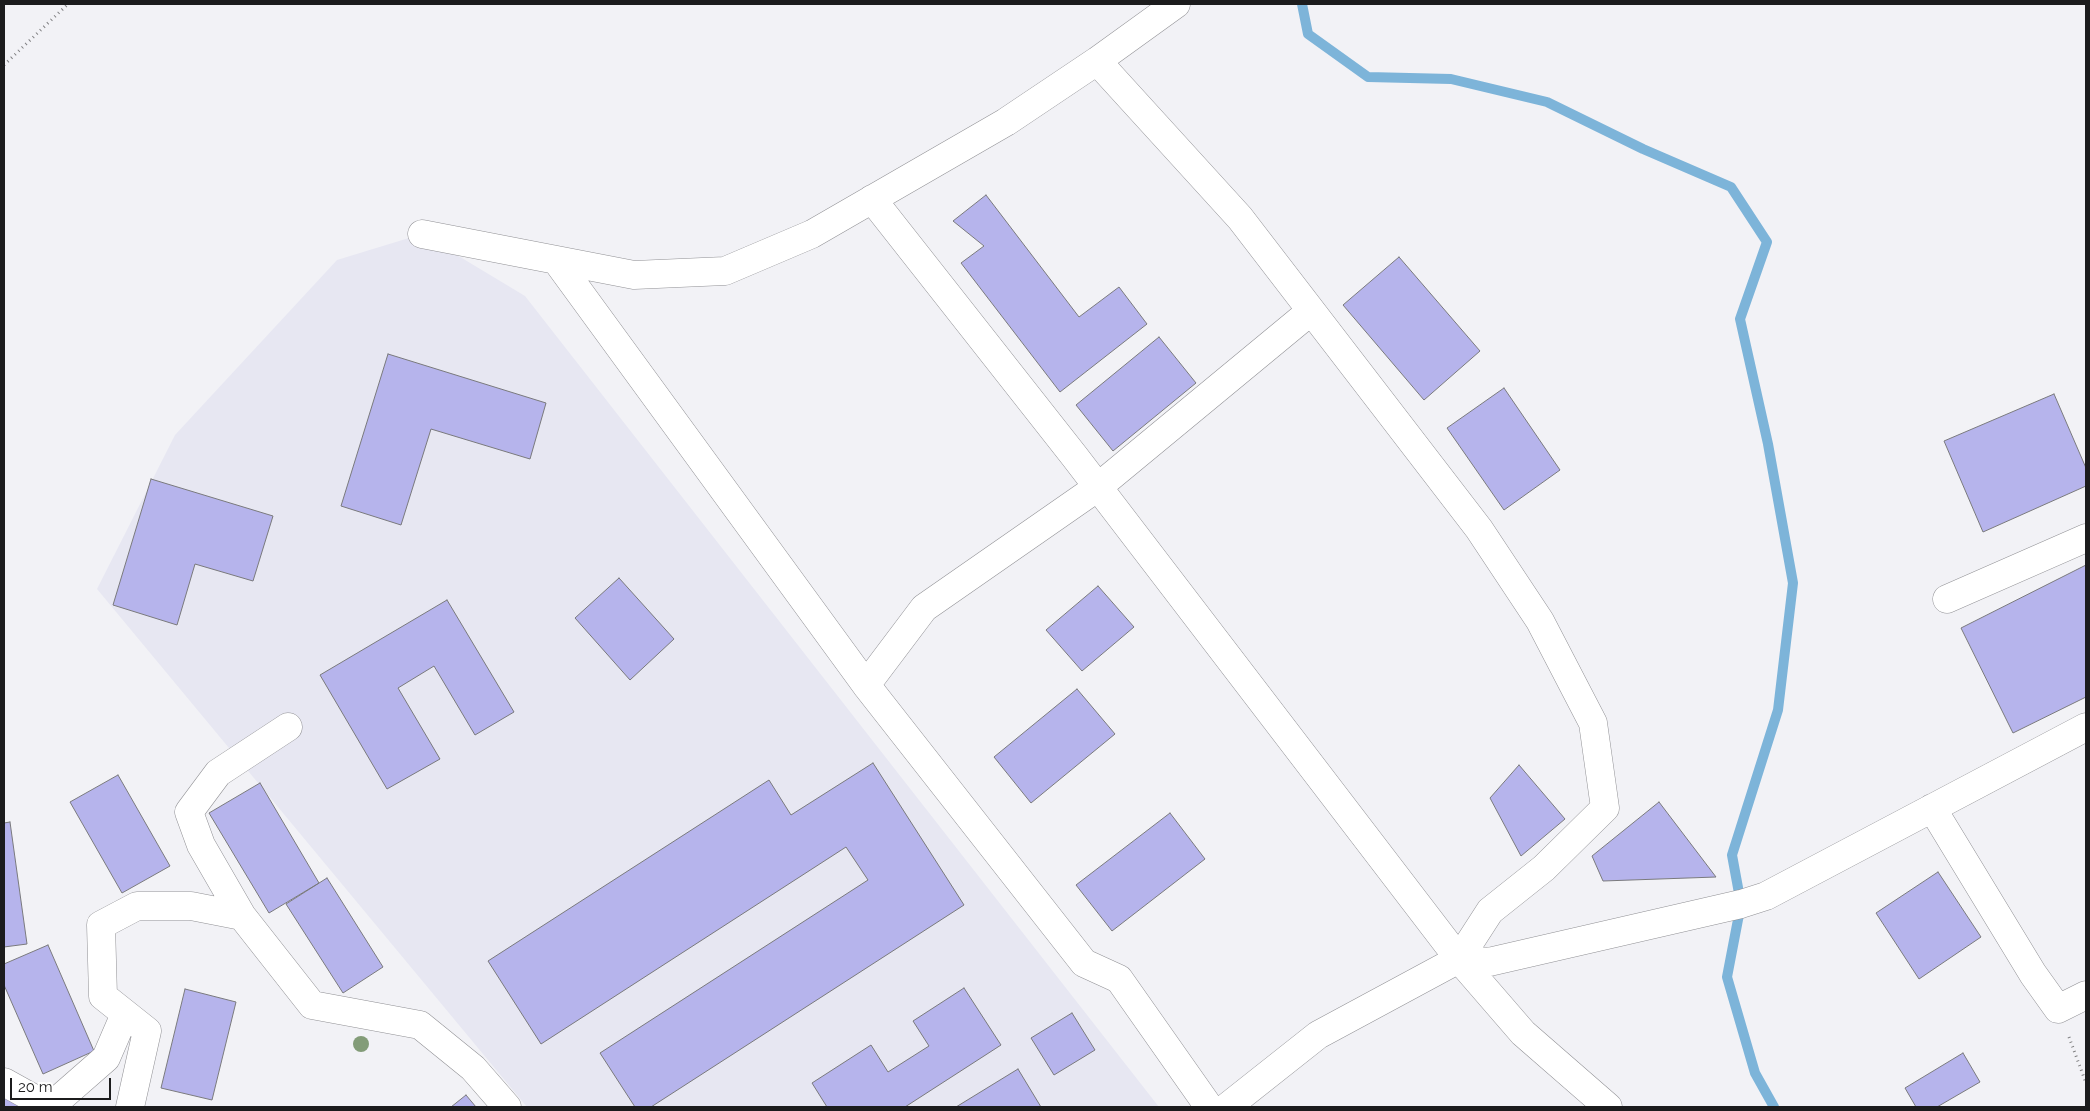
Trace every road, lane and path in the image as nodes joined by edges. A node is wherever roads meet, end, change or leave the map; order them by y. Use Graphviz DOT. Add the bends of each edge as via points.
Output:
graph roads {
  1 [pos="68,4"];
  2 [pos="1176,4"];
  3 [pos="1097,61"];
  4 [pos="4,65"];
  5 [pos="872,198"];
  6 [pos="422,234"];
  7 [pos="556,260"];
  8 [pos="1311,311"];
  9 [pos="1098,487"];
  10 [pos="2086,538"];
  11 [pos="1948,599"];
  12 [pos="866,685"];
  13 [pos="288,727"];
  14 [pos="2086,727"];
  15 [pos="1932,808"];
  16 [pos="242,916"];
  17 [pos="1459,959"];
  18 [pos="2086,995"];
  19 [pos="2058,1010"];
  20 [pos="125,1014"];
  21 [pos="4,1082"];
  22 [pos="2086,1083"];
  23 [pos="50,1107"];
  24 [pos="130,1107"];
  25 [pos="507,1107"];
  26 [pos="1209,1107"];
  27 [pos="1227,1107"];
  28 [pos="1608,1107"];
  1 -- 4 [label="path"];
  2 -- 3 [label="street"];
  3 -- 5 [label="street" via="1006,122"];
  3 -- 8 [label="street" via="1240,218"];
  5 -- 7 [label="street" via="812,234 725,271 634,275"];
  5 -- 9 [label="street"];
  6 -- 7 [label="street"];
  7 -- 12 [label="street"];
  8 -- 9 [label="street"];
  8 -- 17 [label="street" via="1479,529 1540,621 1593,723 1605,808 1544,868 1490,911"];
  9 -- 12 [label="street" via="924,608"];
  9 -- 17 [label="street"];
  10 -- 11 [label="street"];
  12 -- 26 [label="street" via="1084,963 1119,979"];
  13 -- 16 [label="street" via="218,772 189,812 201,845"];
  14 -- 15 [label="street"];
  15 -- 17 [label="street" via="1766,896 1489,962"];
  15 -- 19 [label="street"];
  16 -- 20 [label="street" via="191,906 136,906 100,925 103,996"];
  16 -- 25 [label="street" via="312,1005 420,1025 473,1068"];
  17 -- 27 [label="street" via="1318,1035"];
  17 -- 28 [label="street" via="1523,1033"];
  18 -- 19 [label="street"];
  19 -- 22 [label="path"];
  20 -- 23 [label="street" via="106,1058"];
  20 -- 24 [label="street" via="146,1031"];
  21 -- 23 [label="street"];
}
